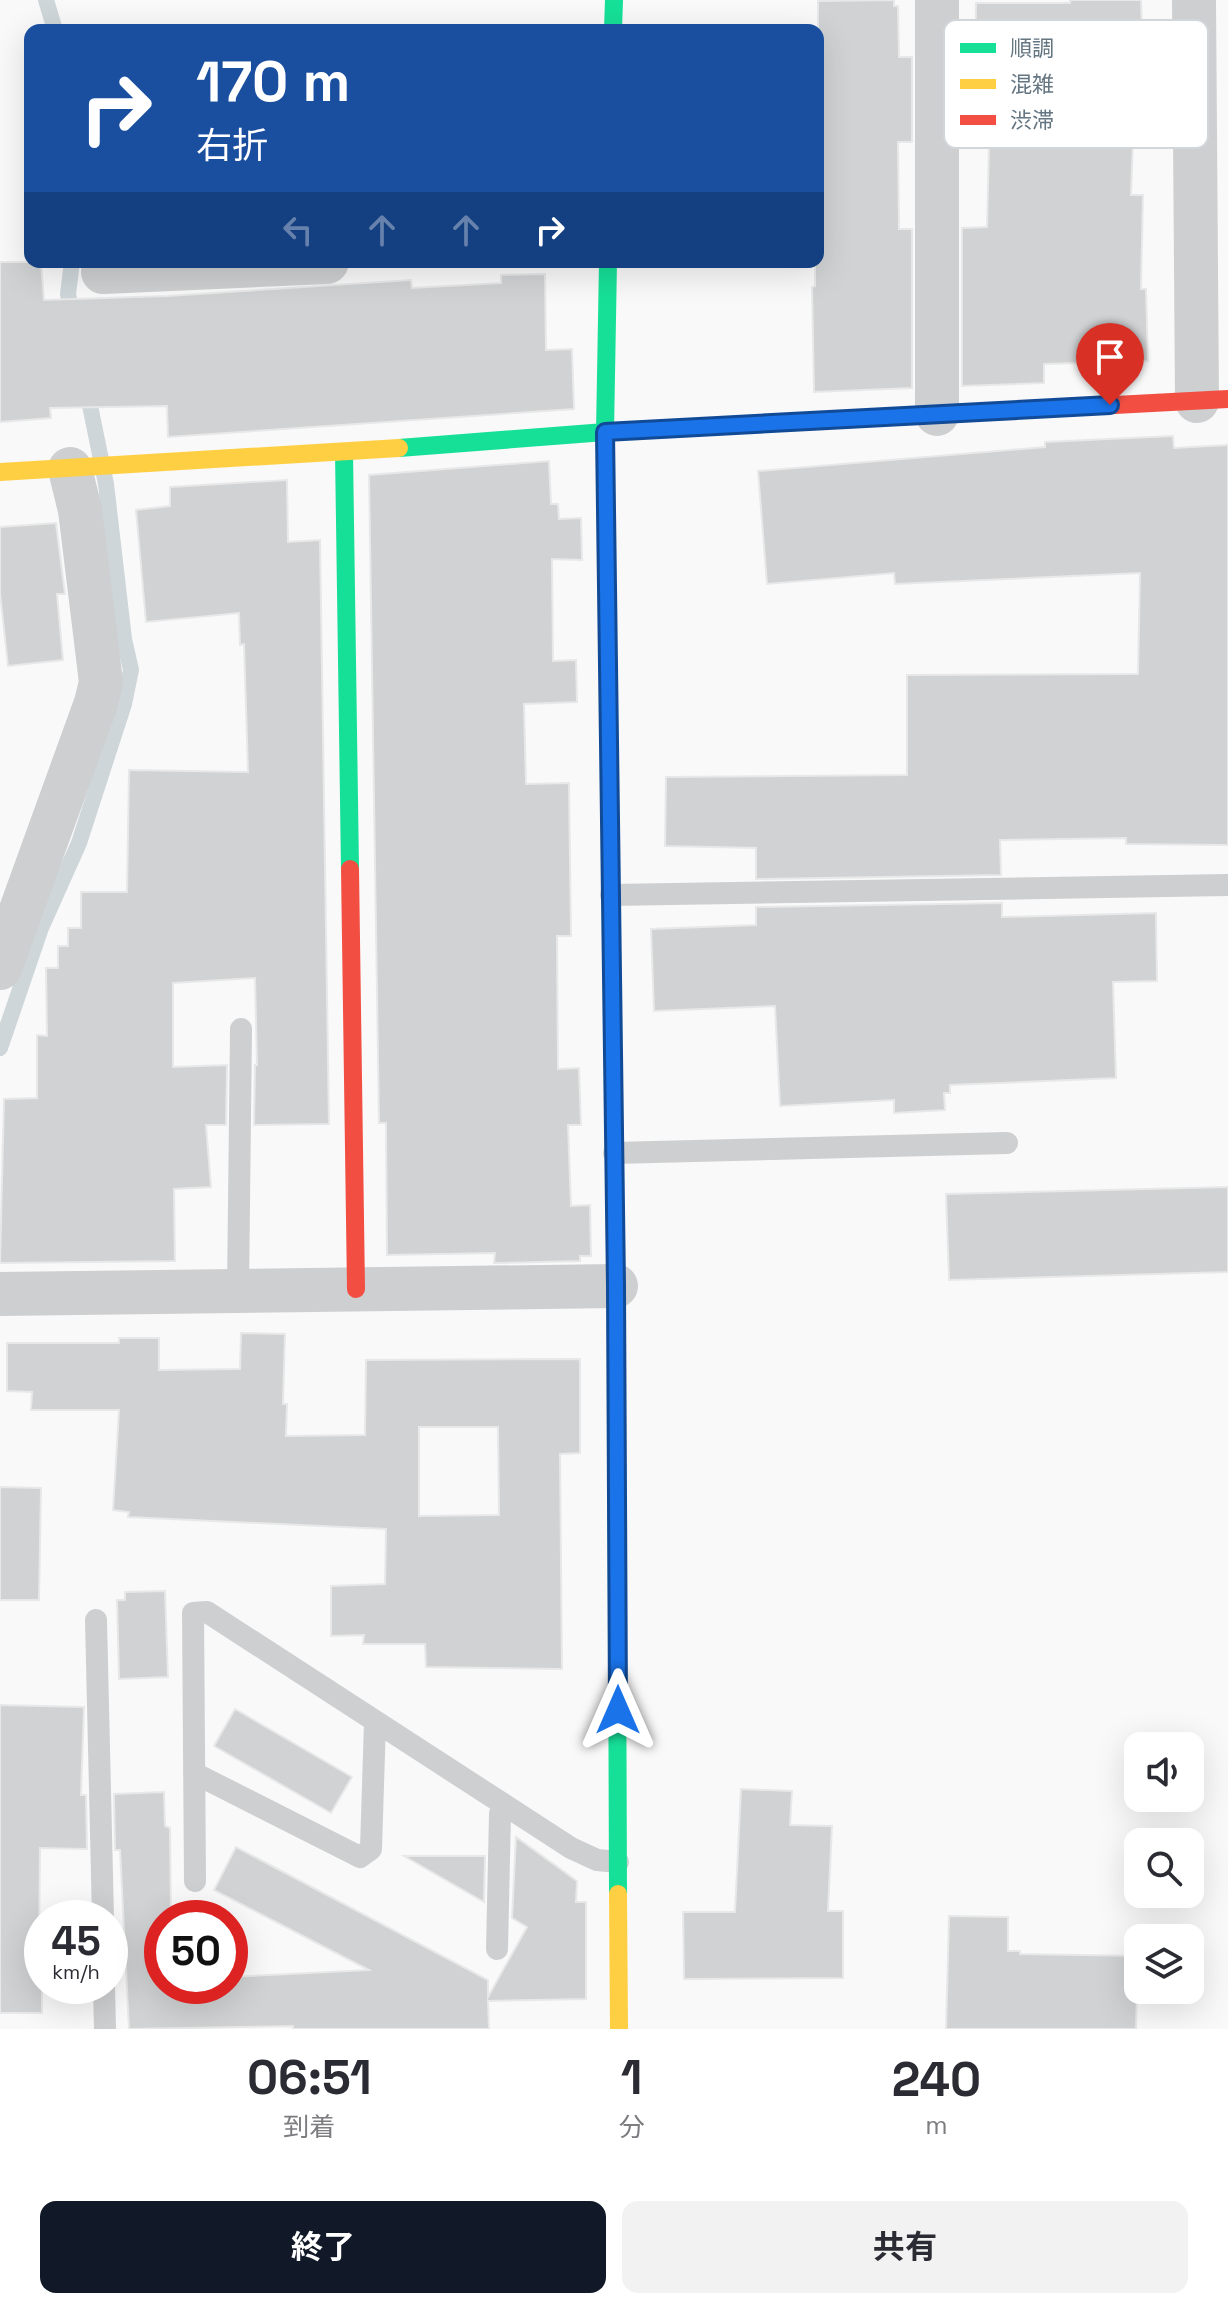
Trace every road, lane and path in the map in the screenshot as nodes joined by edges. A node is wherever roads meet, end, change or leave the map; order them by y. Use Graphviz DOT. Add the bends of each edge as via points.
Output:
graph roads {
  1 [pos="614,0"];
  2 [pos="937,0"];
  3 [pos="1194,0"];
  4 [pos="1195,20"];
  5 [pos="613,24"];
  6 [pos="1201,148"];
  7 [pos="193,268"];
  8 [pos="608,268"];
  9 [pos="103,272"];
  10 [pos="1212,400"];
  11 [pos="937,414"];
  12 [pos="605,432"];
  13 [pos="344,452"];
  14 [pos="70,469"];
  15 [pos="0,472"];
  16 [pos="1228,885"];
  17 [pos="611,895"];
  18 [pos="0,968"];
  19 [pos="241,1029"];
  20 [pos="1007,1143"];
  21 [pos="614,1153"];
  22 [pos="616,1286"];
  23 [pos="356,1289"];
  24 [pos="238,1291"];
  25 [pos="0,1294"];
  26 [pos="96,1620"];
  27 [pos="375,1722"];
  28 [pos="194,1773"];
  29 [pos="503,1804"];
  30 [pos="618,1862"];
  31 [pos="195,1881"];
  32 [pos="103,1900"];
  33 [pos="497,1949"];
  34 [pos="104,2004"];
  35 [pos="105,2029"];
  36 [pos="619,2029"];
  1 -- 5 [label="street"];
  2 -- 11 [label="street"];
  3 -- 4 [label="street"];
  6 -- 10 [label="street"];
  7 -- 9 [label="street"];
  8 -- 12 [label="street"];
  10 -- 11 [label="street"];
  11 -- 12 [label="street"];
  12 -- 13 [label="street"];
  12 -- 17 [label="street"];
  13 -- 14 [label="street"];
  13 -- 23 [label="street"];
  14 -- 15 [label="street"];
  14 -- 18 [label="street" via="101,682"];
  16 -- 17 [label="lane"];
  17 -- 21 [label="street"];
  19 -- 24 [label="lane"];
  20 -- 21 [label="lane"];
  21 -- 22 [label="street"];
  22 -- 23 [label="street"];
  22 -- 30 [label="street"];
  23 -- 24 [label="street"];
  24 -- 25 [label="street"];
  26 -- 32 [label="lane"];
  27 -- 28 [label="lane" via="371,1849 360,1857"];
  27 -- 28 [label="lane" via="207,1612 193,1613"];
  27 -- 29 [label="lane"];
  28 -- 31 [label="lane"];
  29 -- 30 [label="lane" via="571,1848 597,1860"];
  29 -- 33 [label="lane"];
  30 -- 36 [label="street"];
  34 -- 35 [label="lane"];
}
